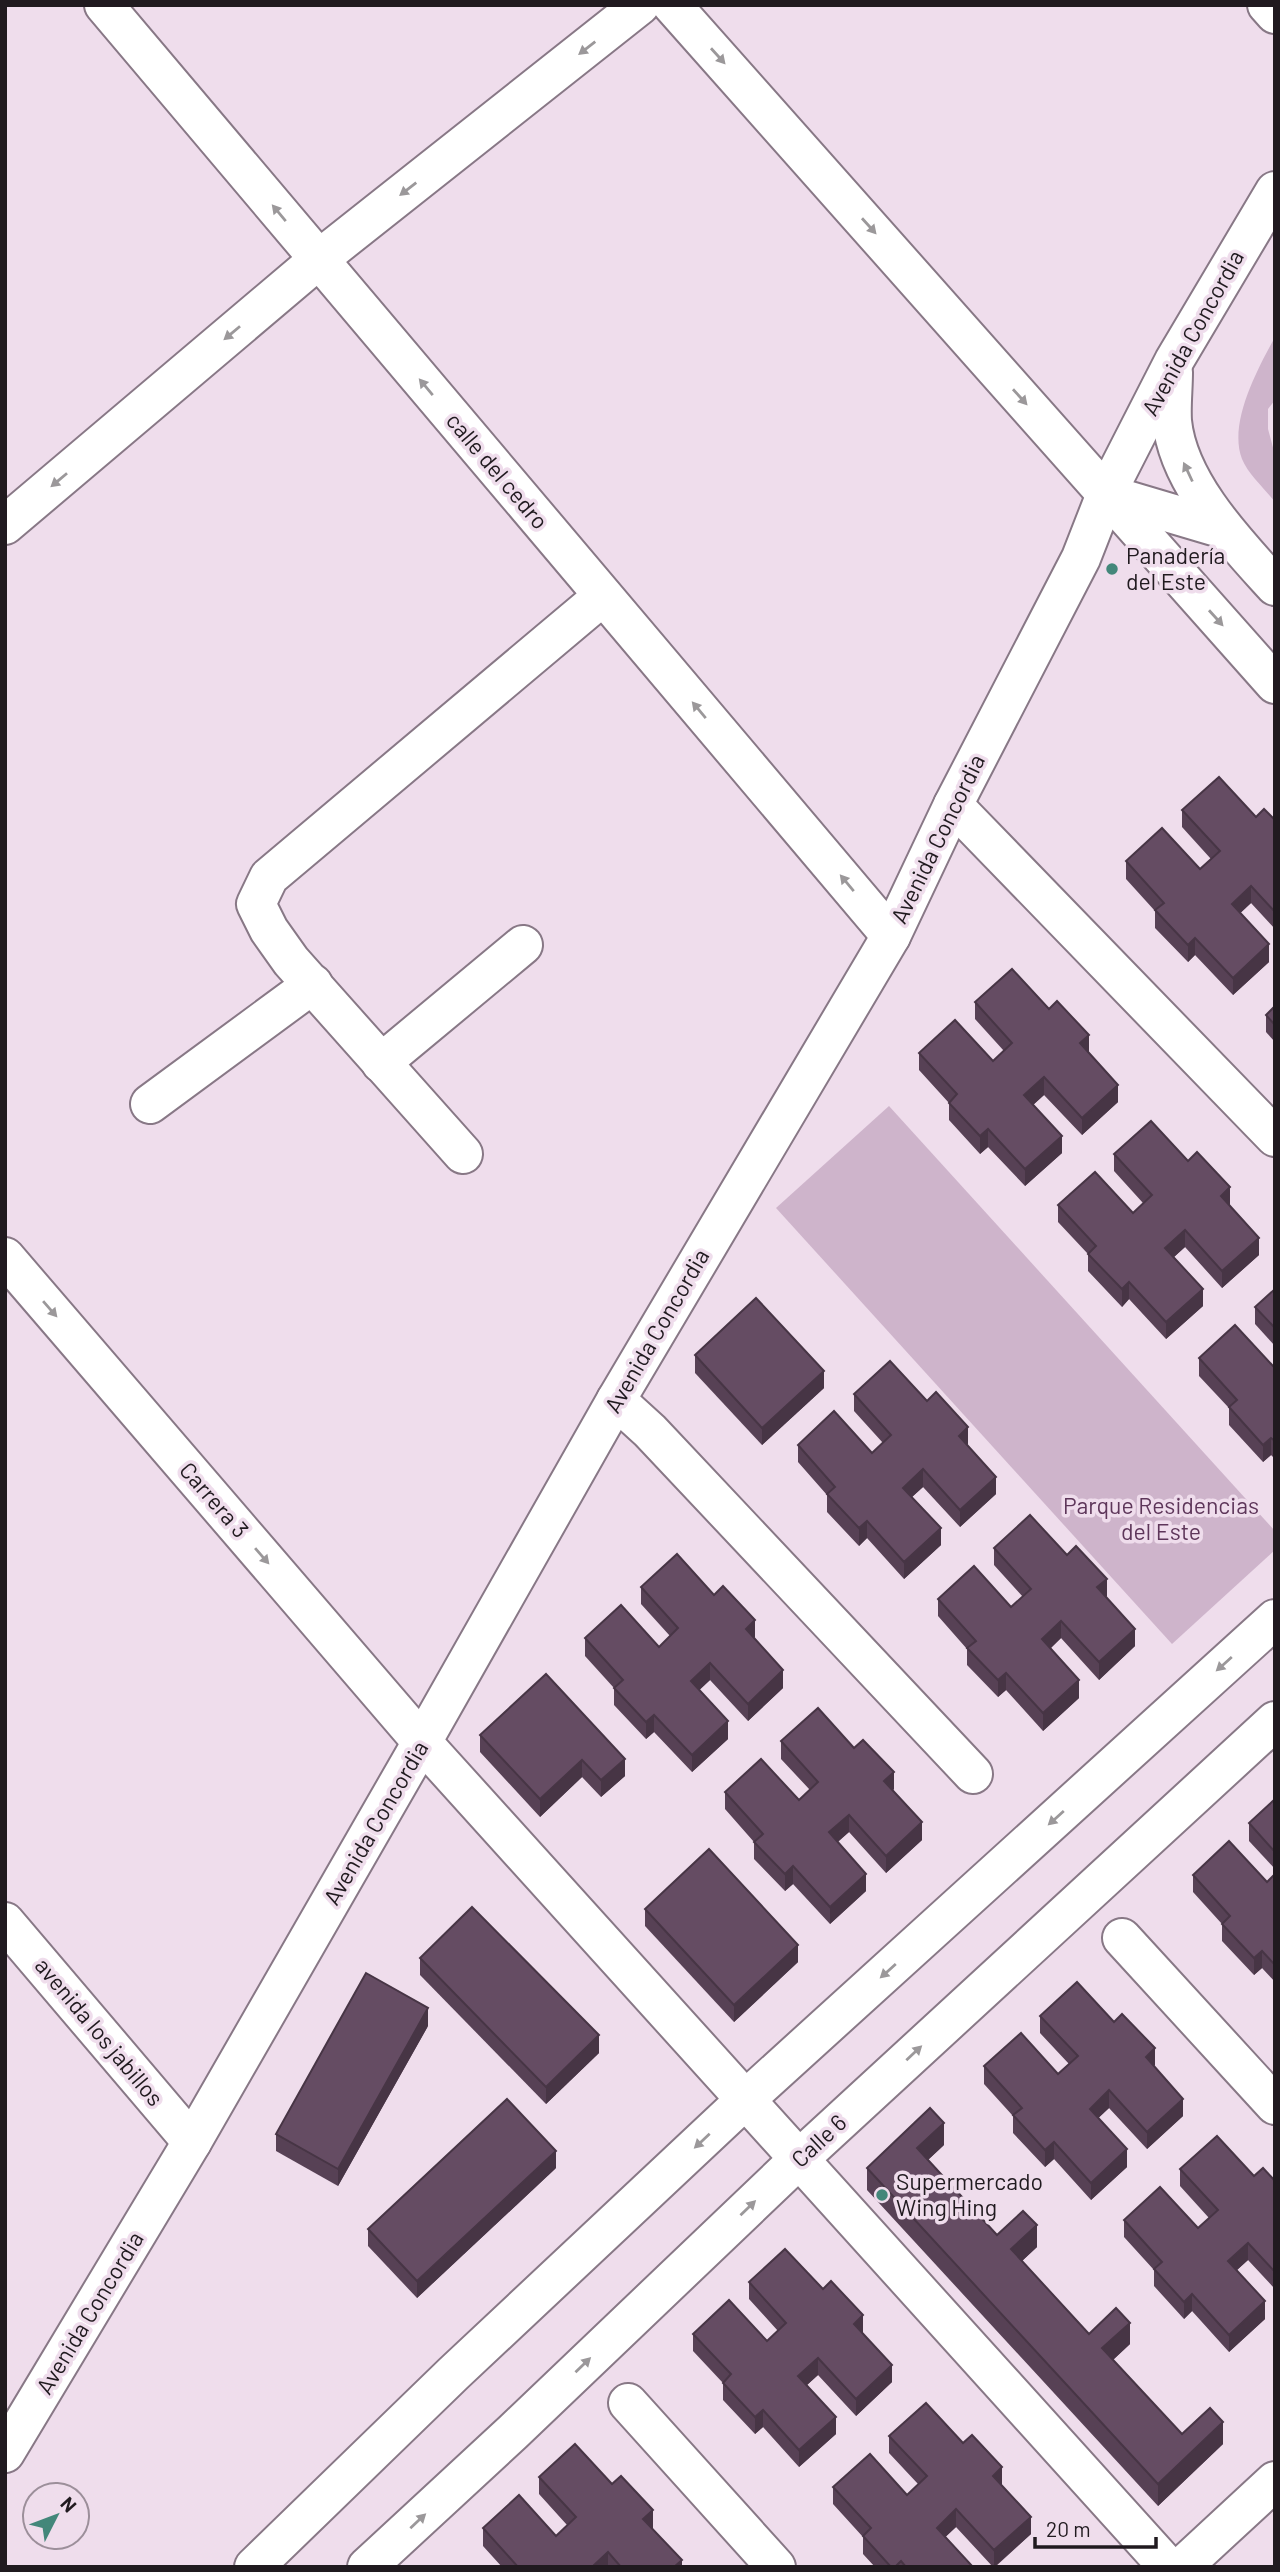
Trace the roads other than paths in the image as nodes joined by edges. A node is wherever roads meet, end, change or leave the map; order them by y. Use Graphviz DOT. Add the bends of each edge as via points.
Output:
graph roads {
  1 [pos="104,5"];
  2 [pos="640,5"];
  3 [pos="672,5"];
  4 [pos="1267,5"];
  5 [pos="1275,14"];
  6 [pos="1275,191"];
  7 [pos="318,260"];
  8 [pos="1174,362"];
  9 [pos="1106,494"];
  10 [pos="5,525"];
  11 [pos="1224,529"];
  12 [pos="1275,586"];
  13 [pos="603,596"];
  14 [pos="1275,684"];
  15 [pos="953,806"];
  16 [pos="891,936"];
  17 [pos="523,945"];
  18 [pos="313,984"];
  19 [pos="381,1063"];
  20 [pos="150,1104"];
  21 [pos="1275,1137"];
  22 [pos="463,1154"];
  23 [pos="5,1257"];
  24 [pos="616,1400"];
  25 [pos="1275,1619"];
  26 [pos="1275,1721"];
  27 [pos="422,1742"];
  28 [pos="973,1774"];
  29 [pos="5,1922"];
  30 [pos="1122,1938"];
  31 [pos="745,2100"];
  32 [pos="1275,2105"];
  33 [pos="192,2142"];
  34 [pos="799,2159"];
  35 [pos="628,2403"];
  36 [pos="5,2453"];
  37 [pos="1275,2481"];
  38 [pos="384,2561"];
  39 [pos="254,2567"];
  40 [pos="776,2567"];
  41 [pos="1168,2567"];
  42 [pos="1182,2567"];
  7 -- 1 [label="street, calle del cedro, one-way"];
  2 -- 7 [label="street, one-way"];
  3 -- 9 [label="street, one-way"];
  4 -- 5 [label="street"];
  6 -- 8 [label="street, Avenida Concordia"];
  7 -- 10 [label="street, one-way"];
  13 -- 7 [label="street, calle del cedro, one-way"];
  8 -- 9 [label="street, Avenida Concordia"];
  11 -- 8 [label="street, one-way" via="1186,471 1172,423"];
  9 -- 11 [label="street"];
  9 -- 14 [label="street, one-way"];
  9 -- 15 [label="street, Avenida Concordia" via="1081,558"];
  11 -- 12 [label="street"];
  16 -- 13 [label="street, calle del cedro, one-way"];
  13 -- 18 [label="street" via="269,877 256,904 276,941"];
  15 -- 16 [label="street, Avenida Concordia"];
  15 -- 21 [label="street"];
  16 -- 24 [label="street, Avenida Concordia"];
  17 -- 19 [label="street"];
  18 -- 19 [label="street"];
  18 -- 20 [label="street"];
  19 -- 22 [label="street"];
  23 -- 27 [label="street, Carrera 3, one-way"];
  24 -- 27 [label="street, Avenida Concordia"];
  24 -- 28 [label="street"];
  25 -- 31 [label="street, one-way"];
  34 -- 26 [label="street, Calle 6, one-way"];
  27 -- 31 [label="street, Carrera 3"];
  27 -- 33 [label="street, Avenida Concordia"];
  29 -- 33 [label="street, avenida los jabillos"];
  30 -- 32 [label="street"];
  31 -- 34 [label="street, Carrera 3"];
  31 -- 39 [label="street, one-way"];
  33 -- 36 [label="street, Avenida Concordia"];
  38 -- 34 [label="street, Calle 6, one-way"];
  34 -- 41 [label="street, Carrera 3"];
  35 -- 40 [label="street"];
  37 -- 42 [label="street"];
}
